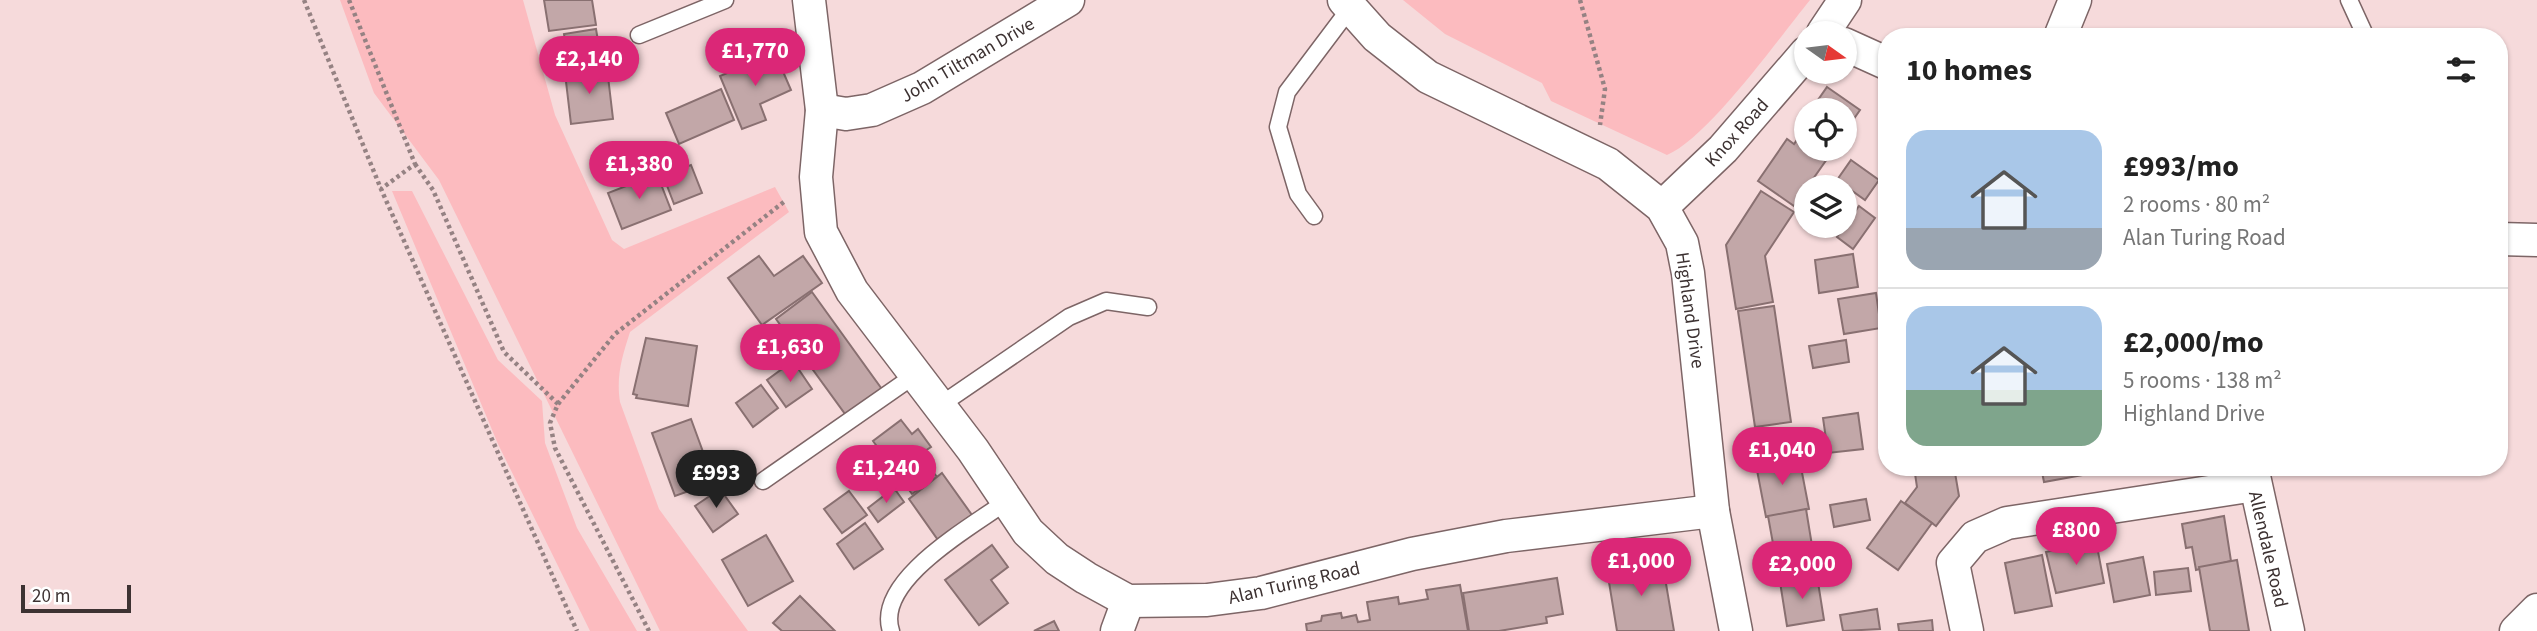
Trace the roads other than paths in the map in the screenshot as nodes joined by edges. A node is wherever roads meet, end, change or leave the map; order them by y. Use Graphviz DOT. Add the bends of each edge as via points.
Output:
graph roads {
  1 [pos="724,0"];
  2 [pos="810,0"];
  3 [pos="1068,0"];
  4 [pos="1845,0"];
  5 [pos="2075,0"];
  6 [pos="2349,0"];
  7 [pos="1348,3"];
  8 [pos="1831,21"];
  9 [pos="2064,28"];
  10 [pos="2362,28"];
  11 [pos="639,34"];
  12 [pos="1857,50"];
  13 [pos="1878,59"];
  14 [pos="1794,67"];
  15 [pos="822,110"];
  16 [pos="1662,207"];
  17 [pos="1314,216"];
  18 [pos="2508,239"];
  19 [pos="2537,240"];
  20 [pos="1149,307"];
  21 [pos="915,375"];
  22 [pos="939,406"];
  23 [pos="2253,476"];
  24 [pos="763,481"];
  25 [pos="1007,501"];
  26 [pos="1713,511"];
  27 [pos="1128,601"];
  28 [pos="2537,610"];
  29 [pos="891,631"];
  30 [pos="1117,631"];
  31 [pos="1736,631"];
  32 [pos="1967,631"];
  33 [pos="2288,631"];
  34 [pos="2516,631"];
  1 -- 11 [label="lane"];
  2 -- 15 [label="street"];
  3 -- 15 [label="street, John Tiltman Drive" via="922,88 872,110 846,114"];
  4 -- 8 [label="street"];
  5 -- 9 [label="street"];
  6 -- 10 [label="lane"];
  7 -- 16 [label="street, Highland Drive" via="1377,37 1428,77 1608,164"];
  7 -- 17 [label="lane" via="1287,92 1278,127 1298,194"];
  12 -- 13 [label="street"];
  14 -- 16 [label="street, Knox Road" via="1723,149"];
  15 -- 21 [label="street" via="816,177 821,232 852,291"];
  16 -- 26 [label="street, Highland Drive" via="1682,243 1690,285"];
  18 -- 19 [label="street"];
  20 -- 22 [label="lane" via="1106,302 1069,317"];
  21 -- 22 [label="street"];
  21 -- 24 [label="lane"];
  22 -- 25 [label="street"];
  23 -- 32 [label="street" via="2007,523 1975,537 1954,563"];
  23 -- 33 [label="street, Allendale Road"];
  25 -- 27 [label="street" via="1028,532 1057,559"];
  25 -- 29 [label="lane" via="919,565 898,587 888,622"];
  26 -- 27 [label="street, Alan Turing Road" via="1507,536 1261,593 1207,600"];
  26 -- 31 [label="street, Highland Drive"];
  27 -- 30 [label="street"];
  28 -- 34 [label="street"];
}
